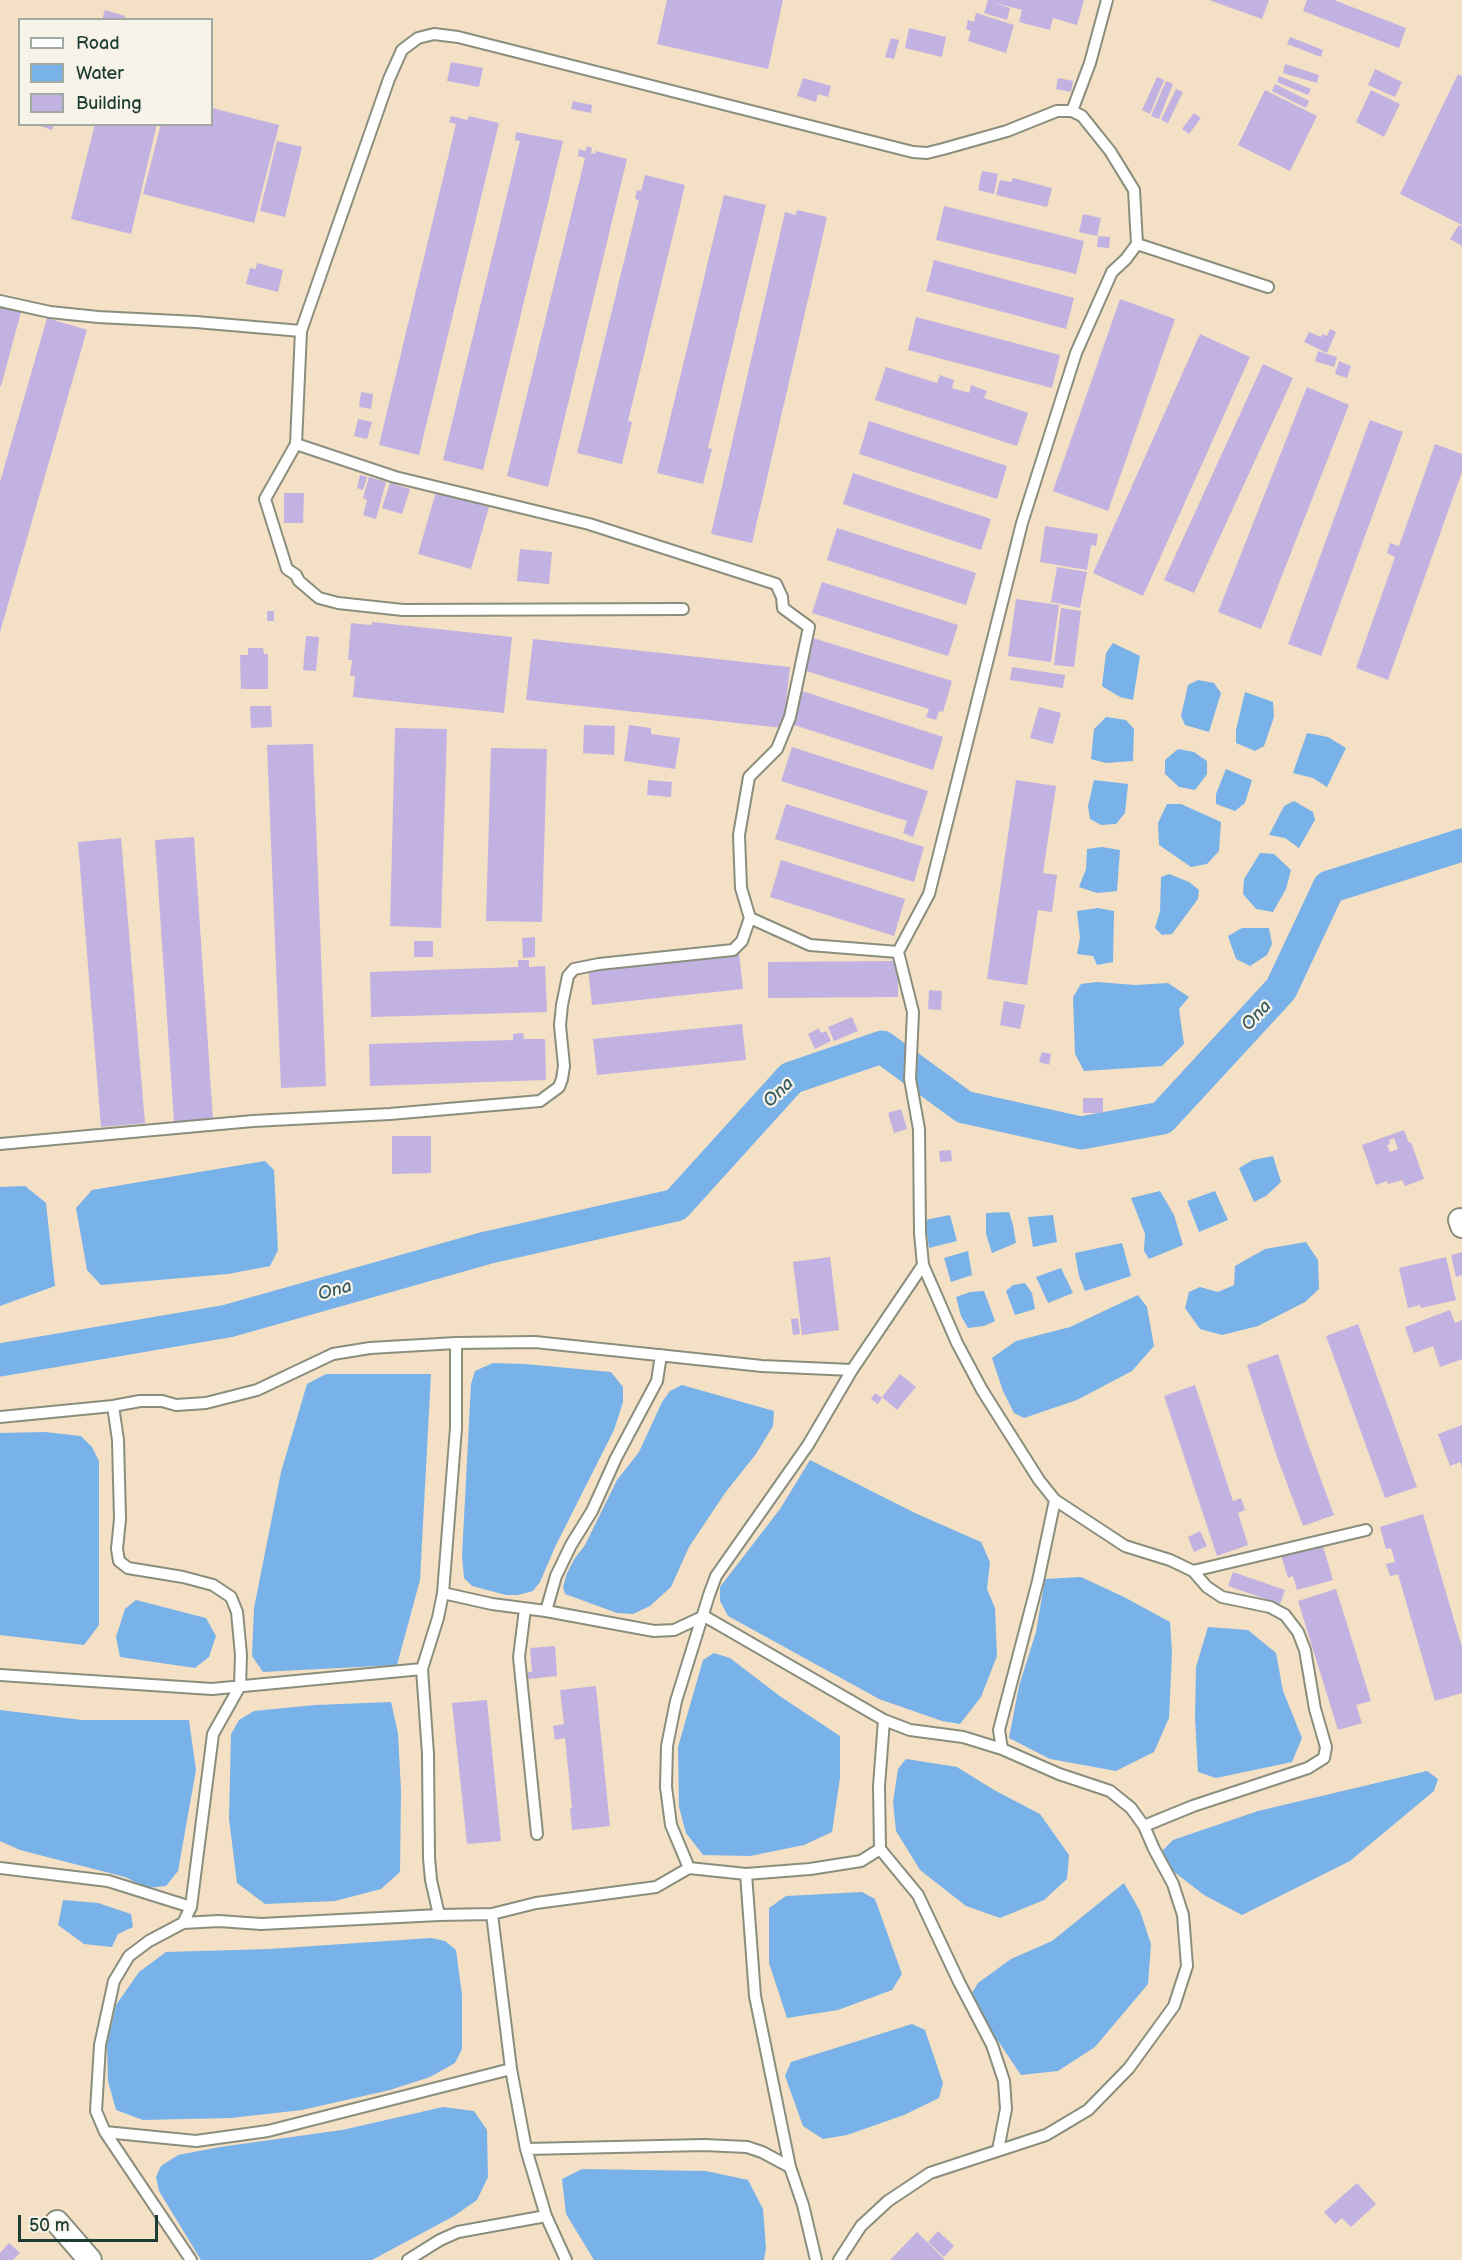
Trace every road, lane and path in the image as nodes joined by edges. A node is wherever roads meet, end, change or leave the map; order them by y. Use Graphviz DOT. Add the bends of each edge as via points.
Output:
graph roads {
  1 [pos="1107,0"];
  2 [pos="1072,111"];
  3 [pos="1137,244"];
  4 [pos="1268,287"];
  5 [pos="0,301"];
  6 [pos="301,331"];
  7 [pos="296,444"];
  8 [pos="683,609"];
  9 [pos="750,918"];
  10 [pos="898,952"];
  11 [pos="0,1144"];
  12 [pos="923,1265"];
  13 [pos="456,1343"];
  14 [pos="661,1355"];
  15 [pos="852,1370"];
  16 [pos="113,1406"];
  17 [pos="0,1417"];
  18 [pos="1055,1500"];
  19 [pos="1366,1530"];
  20 [pos="1193,1571"];
  21 [pos="443,1593"];
  22 [pos="525,1609"];
  23 [pos="546,1611"];
  24 [pos="704,1616"];
  25 [pos="422,1670"];
  26 [pos="0,1676"];
  27 [pos="240,1686"];
  28 [pos="884,1720"];
  29 [pos="1002,1749"];
  30 [pos="1144,1826"];
  31 [pos="537,1834"];
  32 [pos="880,1850"];
  33 [pos="0,1868"];
  34 [pos="689,1868"];
  35 [pos="746,1874"];
  36 [pos="191,1907"];
  37 [pos="492,1914"];
  38 [pos="439,1915"];
  39 [pos="183,1923"];
  40 [pos="511,2069"];
  41 [pos="105,2132"];
  42 [pos="526,2149"];
  43 [pos="998,2150"];
  44 [pos="790,2167"];
  45 [pos="546,2216"];
  46 [pos="57,2222"];
  47 [pos="90,2260"];
  48 [pos="191,2260"];
  49 [pos="408,2260"];
  50 [pos="566,2260"];
  51 [pos="816,2260"];
  52 [pos="838,2260"];
  1 -- 2 [label="lane"];
  2 -- 3 [label="lane" via="1082,117 1110,151 1134,190"];
  2 -- 6 [label="lane" via="1057,111 1007,131 943,149 913,152 458,36 434,34 418,38 402,50 389,79"];
  3 -- 4 [label="lane"];
  3 -- 10 [label="lane" via="1112,272 1076,353 1022,524 929,894"];
  5 -- 6 [label="lane" via="98,317"];
  6 -- 7 [label="lane"];
  7 -- 8 [label="lane" via="265,499 287,569 319,598 403,610"];
  7 -- 9 [label="lane" via="396,477 589,524 776,584 783,608 808,627 790,717 777,749 749,777 739,845 741,888"];
  9 -- 10 [label="lane" via="810,945"];
  9 -- 11 [label="lane" via="742,941 733,950 574,969 568,976 562,1005 562,1079 559,1087 540,1101"];
  10 -- 12 [label="lane" via="913,1012 910,1079 919,1129"];
  12 -- 15 [label="lane"];
  12 -- 18 [label="lane" via="982,1390"];
  13 -- 14 [label="lane" via="536,1342"];
  13 -- 16 [label="lane" via="333,1354 257,1390 206,1403 140,1401"];
  13 -- 21 [label="lane" via="456,1428"];
  14 -- 15 [label="lane" via="762,1366"];
  14 -- 23 [label="lane" via="657,1381 556,1576"];
  15 -- 24 [label="lane" via="808,1445 716,1576"];
  16 -- 17 [label="lane"];
  16 -- 27 [label="lane" via="118,1440 119,1561 128,1568 213,1585 231,1597 237,1612"];
  18 -- 20 [label="lane" via="1125,1546"];
  18 -- 29 [label="lane" via="1001,1719"];
  19 -- 20 [label="lane"];
  20 -- 30 [label="lane" via="1222,1597 1270,1607 1285,1615 1298,1632 1326,1747 1324,1758 1308,1768"];
  21 -- 22 [label="lane"];
  21 -- 25 [label="lane"];
  22 -- 23 [label="lane"];
  22 -- 31 [label="lane" via="519,1657"];
  23 -- 24 [label="lane" via="654,1631 674,1630"];
  24 -- 28 [label="lane"];
  24 -- 34 [label="lane" via="678,1692 667,1746 666,1787 671,1825"];
  25 -- 27 [label="lane"];
  25 -- 38 [label="lane" via="429,1858"];
  26 -- 27 [label="lane" via="212,1689"];
  27 -- 36 [label="lane" via="213,1734"];
  28 -- 29 [label="lane" via="910,1730 963,1737"];
  28 -- 32 [label="lane"];
  29 -- 30 [label="lane" via="1110,1791 1131,1808"];
  30 -- 43 [label="lane" via="1173,1884 1183,1915 1187,1966 1174,2006 1129,2068 1088,2110 1046,2135"];
  32 -- 35 [label="lane" via="851,1864"];
  32 -- 43 [label="lane" via="918,1895 992,2045 1004,2081 1006,2109"];
  33 -- 36 [label="lane" via="108,1881"];
  34 -- 35 [label="lane"];
  34 -- 37 [label="lane" via="656,1887 536,1903"];
  35 -- 44 [label="lane" via="755,1996"];
  36 -- 39 [label="lane"];
  37 -- 38 [label="lane"];
  37 -- 40 [label="lane"];
  38 -- 39 [label="lane" via="261,1924"];
  39 -- 41 [label="lane" via="129,1956 114,1981 100,2045 96,2111"];
  40 -- 41 [label="lane" via="268,2131 196,2140"];
  40 -- 42 [label="lane"];
  41 -- 48 [label="lane"];
  42 -- 44 [label="lane" via="747,2147"];
  42 -- 45 [label="lane"];
  43 -- 52 [label="lane" via="930,2173 888,2201 861,2226"];
  44 -- 51 [label="lane"];
  45 -- 49 [label="lane" via="458,2232"];
  45 -- 50 [label="lane"];
  46 -- 47 [label="street"];
}
